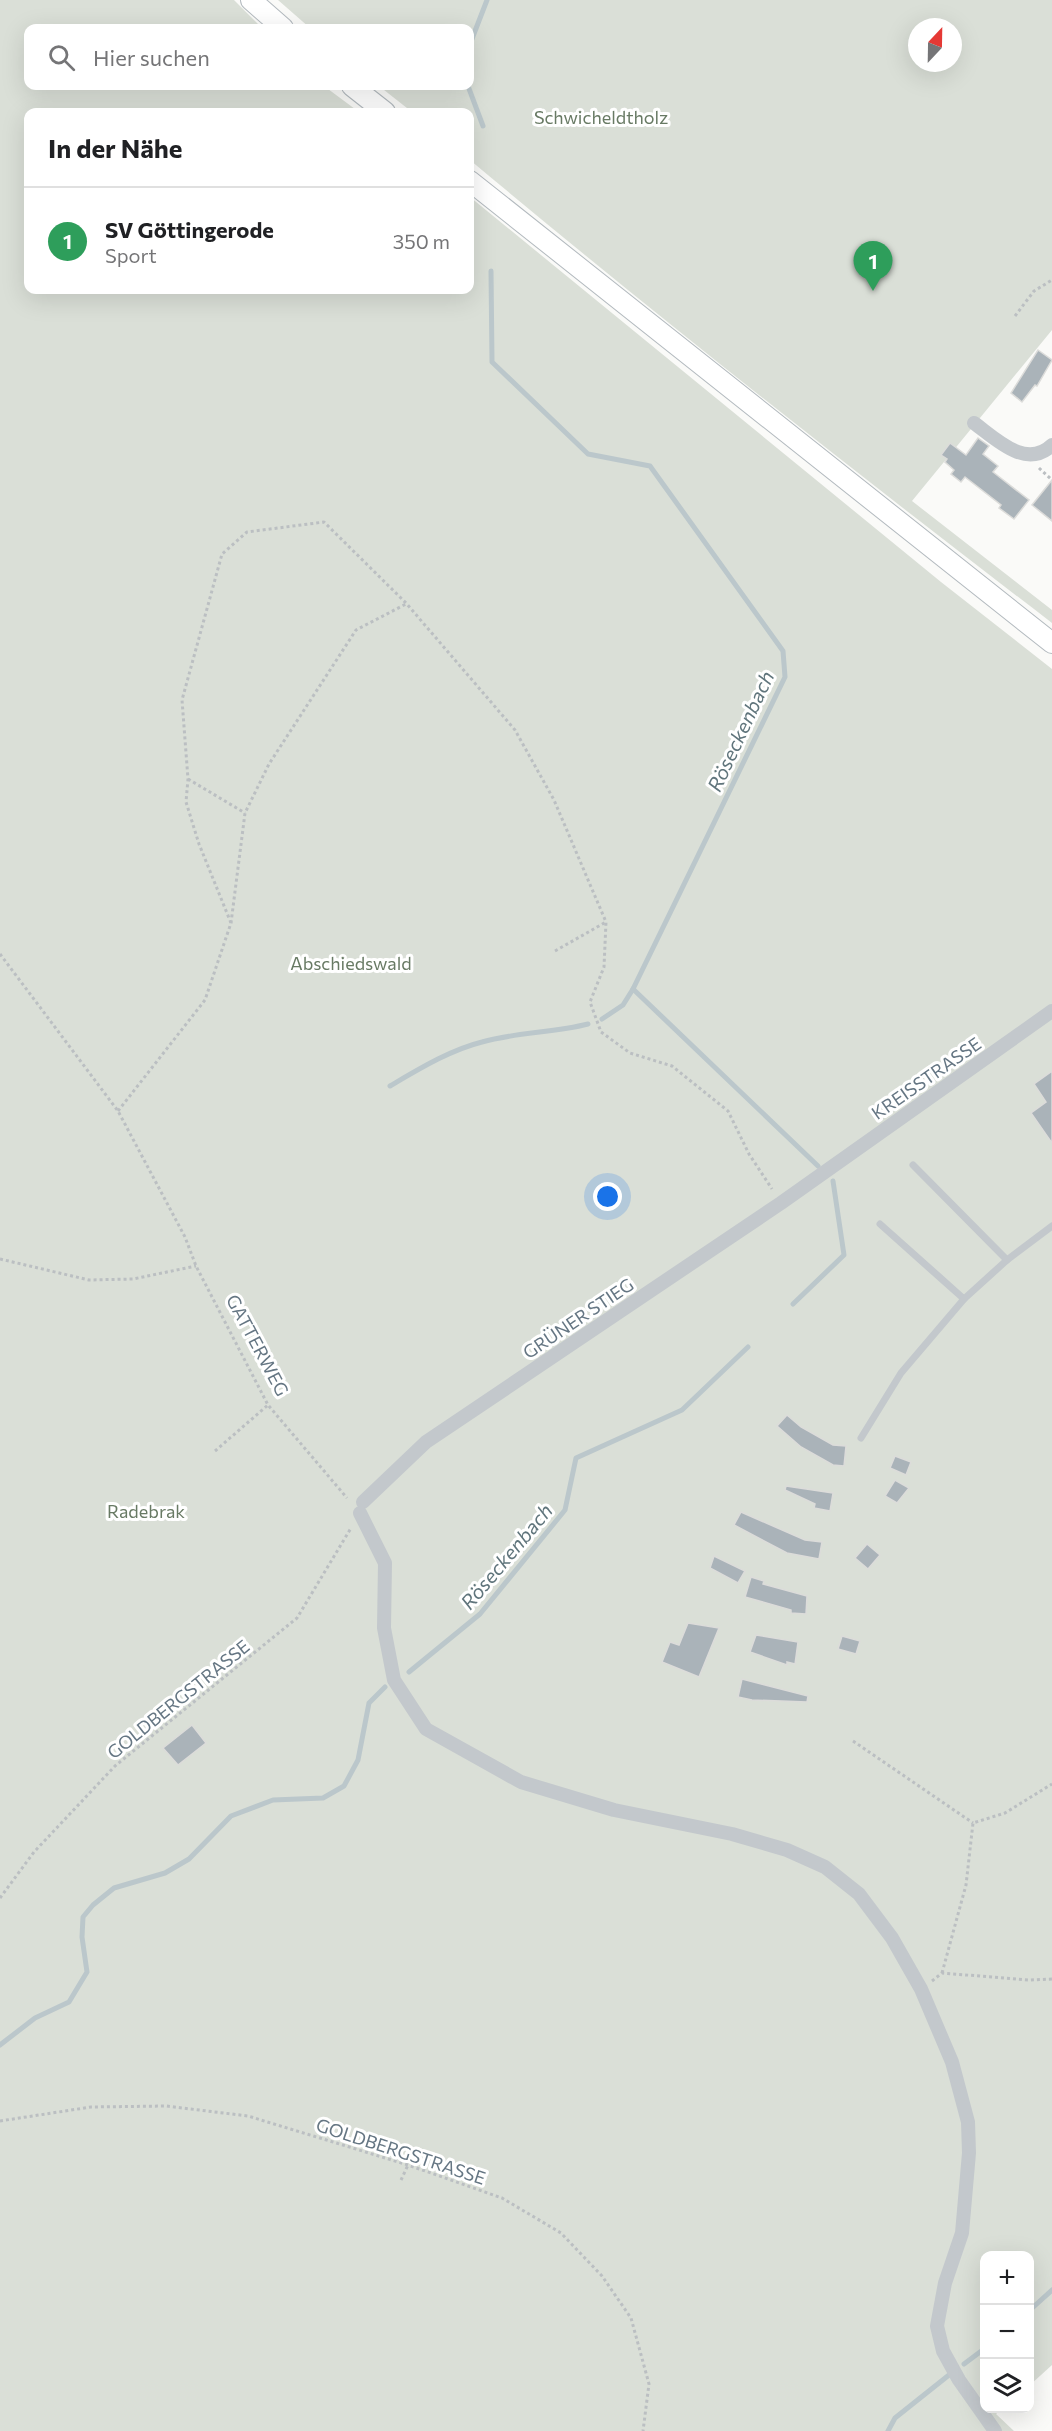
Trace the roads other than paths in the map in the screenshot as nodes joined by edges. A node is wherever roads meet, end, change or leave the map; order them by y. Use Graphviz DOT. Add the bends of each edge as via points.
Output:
graph roads {
  1 [pos="251,0"];
  2 [pos="278,24"];
  3 [pos="357,90"];
  4 [pos="380,108"];
  5 [pos="474,184"];
  6 [pos="974,423"];
  7 [pos="1052,445"];
  8 [pos="1052,643"];
  9 [pos="1052,1011"];
  10 [pos="913,1165"];
  11 [pos="821,1174"];
  12 [pos="880,1224"];
  13 [pos="1052,1226"];
  14 [pos="1007,1260"];
  15 [pos="964,1299"];
  16 [pos="861,1437"];
  17 [pos="995,2431"];
  1 -- 2 [label="main road"];
  3 -- 4 [label="main road"];
  5 -- 8 [label="main road"];
  6 -- 7 [label="street" via="1024,456 1040,454"];
  9 -- 11 [label="street, KREISSTRASSE"];
  10 -- 14 [label="lane"];
  11 -- 17 [label="street, GRÜNER STIEG" via="426,1442 361,1507 385,1563 384,1628 394,1680 426,1729 521,1782 614,1810 732,1834 787,1850 825,1867 859,1894 892,1938 921,1989 952,2062 968,2121 962,2233 945,2283 937,2326 943,2351"];
  12 -- 15 [label="lane"];
  13 -- 14 [label="lane"];
  14 -- 15 [label="lane"];
  15 -- 16 [label="lane" via="901,1373"];
}
